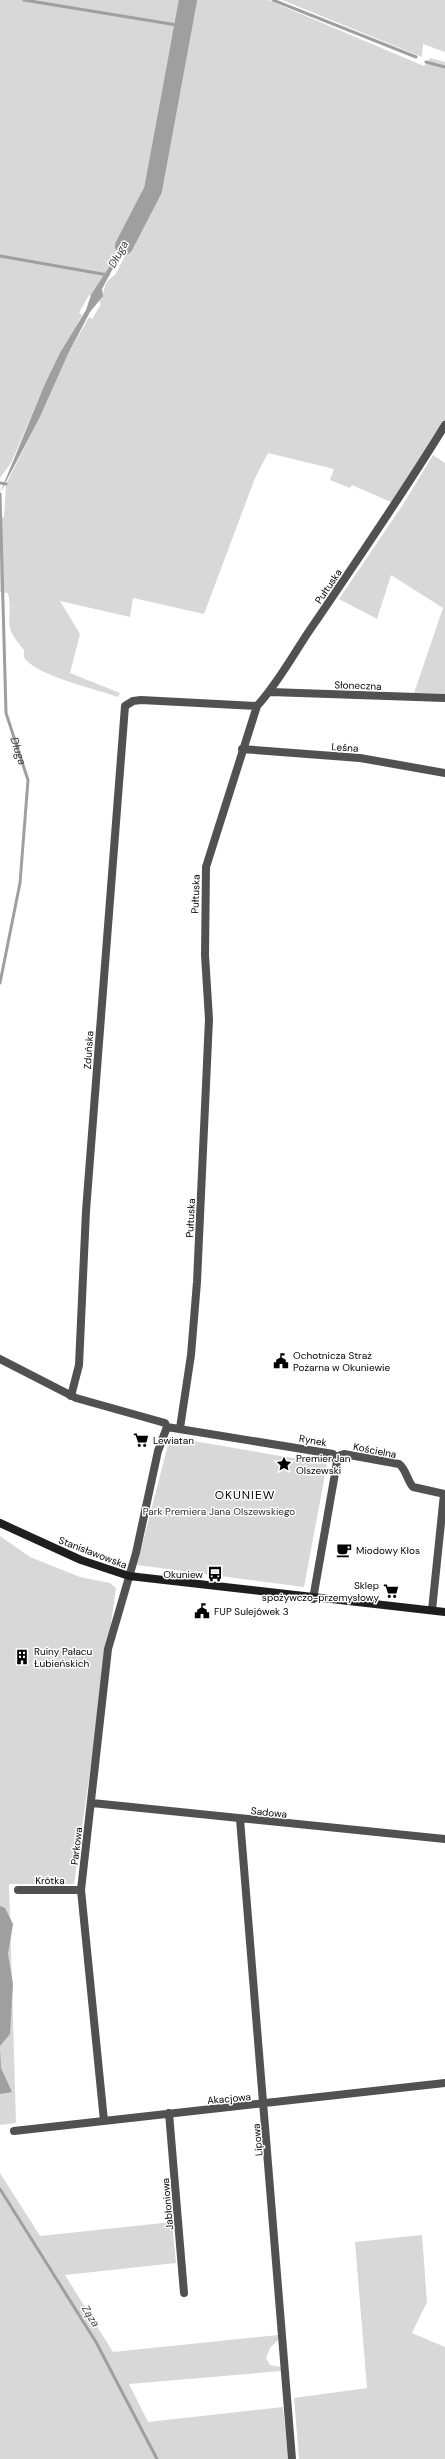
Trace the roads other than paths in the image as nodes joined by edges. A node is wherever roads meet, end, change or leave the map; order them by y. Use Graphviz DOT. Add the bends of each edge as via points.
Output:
graph roads {
  1 [pos="445,425"];
  2 [pos="270,692"];
  3 [pos="445,698"];
  4 [pos="257,706"];
  5 [pos="242,750"];
  6 [pos="445,773"];
  7 [pos="0,1360"];
  8 [pos="71,1396"];
  9 [pos="167,1427"];
  10 [pos="180,1428"];
  11 [pos="335,1456"];
  12 [pos="445,1494"];
  13 [pos="0,1523"];
  14 [pos="128,1576"];
  15 [pos="313,1599"];
  16 [pos="432,1610"];
  17 [pos="445,1612"];
  18 [pos="92,1803"];
  19 [pos="240,1819"];
  20 [pos="445,1839"];
  21 [pos="18,1890"];
  22 [pos="81,1890"];
  23 [pos="445,2083"];
  24 [pos="264,2104"];
  25 [pos="169,2113"];
  26 [pos="104,2121"];
  27 [pos="14,2132"];
  28 [pos="184,2293"];
  29 [pos="292,2459"];
  1 -- 2 [label="street, Pułtuska" via="400,498 289,660"];
  2 -- 3 [label="street, Słoneczna"];
  2 -- 4 [label="street, Pułtuska"];
  4 -- 5 [label="street, Pułtuska"];
  4 -- 8 [label="street, Zduńska" via="141,700 125,706 86,1211 79,1365"];
  5 -- 6 [label="street, Leśna" via="360,758"];
  5 -- 10 [label="street, Pułtuska" via="206,867 205,955 209,1019 200,1236 191,1355"];
  7 -- 8 [label="street, Rynek"];
  8 -- 9 [label="street, Rynek" via="165,1423"];
  9 -- 10 [label="street, Rynek"];
  9 -- 14 [label="street" via="158,1451"];
  10 -- 11 [label="street, Rynek" via="329,1452"];
  11 -- 12 [label="street, Kościelna" via="344,1454 399,1464 413,1487"];
  11 -- 15 [label="street, Rynek" via="336,1470"];
  12 -- 16 [label="street"];
  13 -- 14 [label="main road, Stanisławowska" via="81,1560"];
  14 -- 15 [label="main road, Stanisławowska"];
  14 -- 18 [label="street, Parkowa" via="108,1649"];
  15 -- 16 [label="main road, Stanisławowska"];
  16 -- 17 [label="main road, Stanisławowska"];
  18 -- 19 [label="street, Sadowa"];
  18 -- 22 [label="street, Parkowa"];
  19 -- 20 [label="street, Sadowa"];
  19 -- 24 [label="street, Lipowa"];
  21 -- 22 [label="street, Krótka"];
  22 -- 26 [label="street, Parkowa"];
  23 -- 24 [label="street, Akacjowa"];
  24 -- 25 [label="street, Akacjowa"];
  24 -- 29 [label="street, Lipowa"];
  25 -- 26 [label="street, Akacjowa"];
  25 -- 28 [label="street, Jabłoniowa"];
  26 -- 27 [label="street, Akacjowa"];
}
